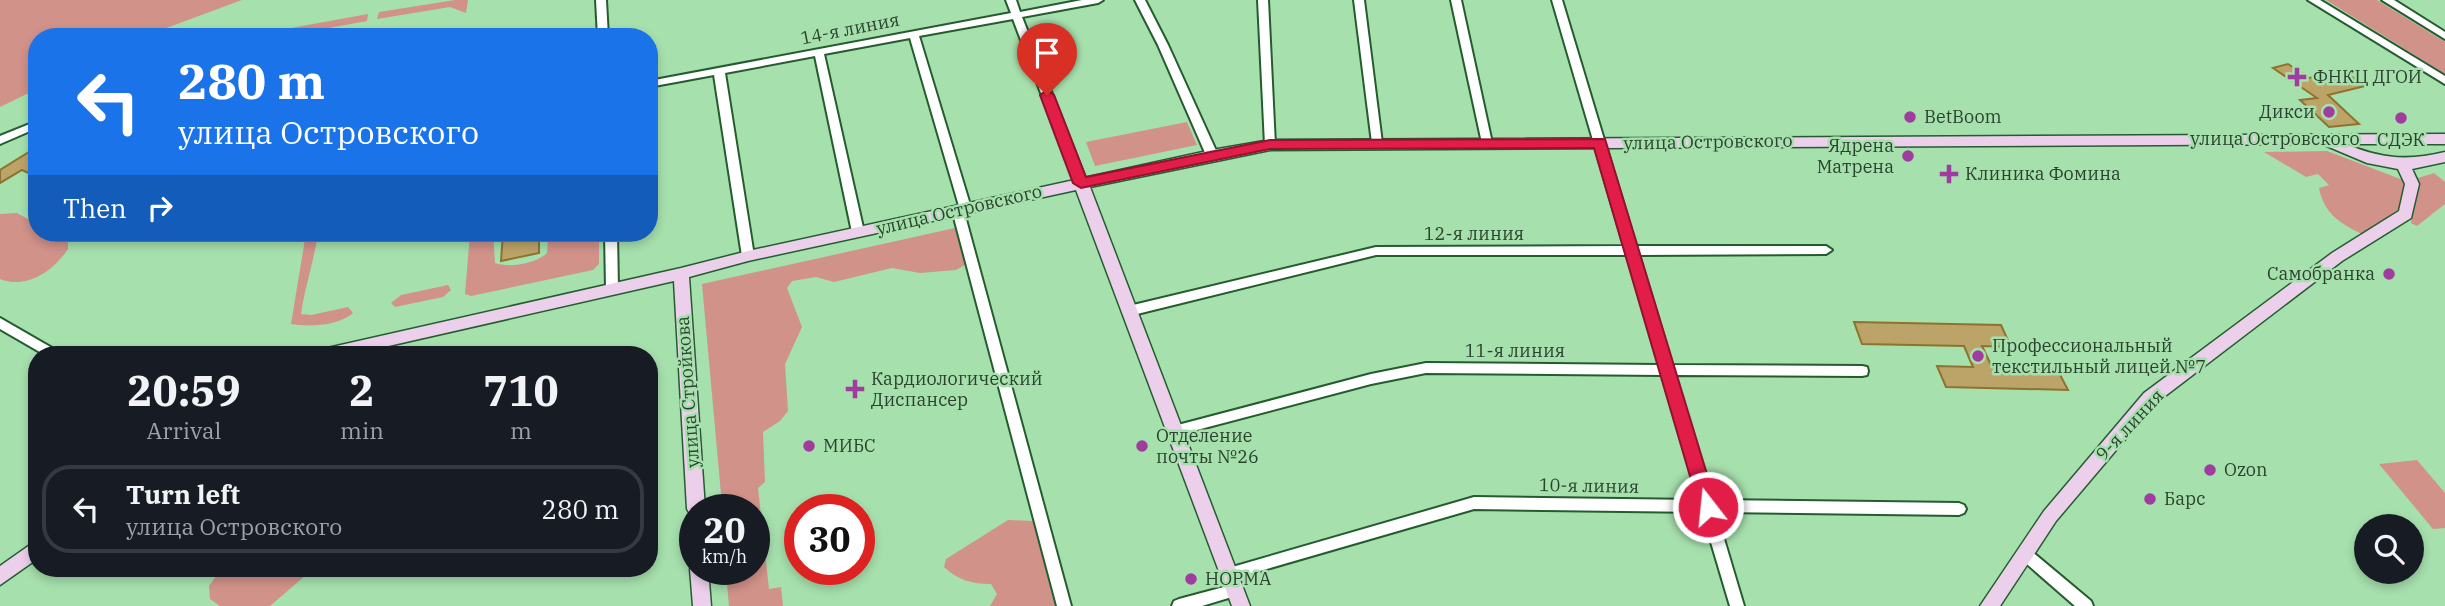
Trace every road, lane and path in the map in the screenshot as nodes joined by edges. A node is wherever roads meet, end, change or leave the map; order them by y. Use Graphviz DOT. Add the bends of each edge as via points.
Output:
graph roads {
  1 [pos="601,0"];
  2 [pos="1011,0"];
  3 [pos="1098,0"];
  4 [pos="1140,0"];
  5 [pos="1263,0"];
  6 [pos="1359,0"];
  7 [pos="1456,0"];
  8 [pos="1557,0"];
  9 [pos="2313,0"];
  10 [pos="2387,0"];
  11 [pos="1017,16"];
  12 [pos="603,28"];
  13 [pos="914,35"];
  14 [pos="2445,36"];
  15 [pos="819,53"];
  16 [pos="719,71"];
  17 [pos="2445,81"];
  18 [pos="658,82"];
  19 [pos="28,128"];
  20 [pos="2322,139"];
  21 [pos="2445,139"];
  22 [pos="0,140"];
  23 [pos="1377,143"];
  24 [pos="1486,143"];
  25 [pos="1600,143"];
  26 [pos="1270,145"];
  27 [pos="1212,155"];
  28 [pos="2445,157"];
  29 [pos="2404,167"];
  30 [pos="1081,183"];
  31 [pos="962,209"];
  32 [pos="858,232"];
  33 [pos="611,242"];
  34 [pos="1826,250"];
  35 [pos="1634,252"];
  36 [pos="748,256"];
  37 [pos="681,274"];
  38 [pos="612,288"];
  39 [pos="1129,311"];
  40 [pos="0,323"];
  41 [pos="40,346"];
  42 [pos="362,346"];
  43 [pos="1669,370"];
  44 [pos="1862,371"];
  45 [pos="1174,430"];
  46 [pos="695,494"];
  47 [pos="1708,507"];
  48 [pos="1958,509"];
  49 [pos="2025,554"];
  50 [pos="28,555"];
  51 [pos="0,577"];
  52 [pos="700,585"];
  53 [pos="1235,590"];
  54 [pos="702,606"];
  55 [pos="1063,606"];
  56 [pos="1179,606"];
  57 [pos="1737,606"];
  58 [pos="1990,606"];
  59 [pos="2086,606"];
  1 -- 12 [label="street"];
  2 -- 11 [label="street"];
  3 -- 11 [label="street, 14-я линия"];
  4 -- 27 [label="street"];
  5 -- 26 [label="street"];
  6 -- 23 [label="street"];
  7 -- 24 [label="street"];
  8 -- 25 [label="street"];
  9 -- 17 [label="street"];
  10 -- 14 [label="street"];
  11 -- 13 [label="street, 14-я линия"];
  11 -- 30 [label="street"];
  13 -- 15 [label="street, 14-я линия"];
  13 -- 31 [label="street"];
  15 -- 16 [label="street, 14-я линия"];
  15 -- 32 [label="street"];
  16 -- 18 [label="street, 14-я линия"];
  16 -- 36 [label="street"];
  19 -- 22 [label="street"];
  20 -- 21 [label="street, улица Островского"];
  20 -- 25 [label="street, улица Островского"];
  20 -- 29 [label="street" via="2368,159"];
  23 -- 24 [label="street, улица Островского"];
  23 -- 26 [label="street, улица Островского"];
  24 -- 25 [label="street, улица Островского"];
  25 -- 35 [label="street"];
  26 -- 27 [label="street, улица Островского"];
  27 -- 30 [label="street, улица Островского"];
  28 -- 29 [label="street"];
  29 -- 49 [label="street, 9-я линия" via="2412,184 2406,214 2337,257 2150,398 2050,516"];
  30 -- 31 [label="street, улица Островского"];
  30 -- 39 [label="street"];
  31 -- 32 [label="street, улица Островского"];
  31 -- 55 [label="street"];
  32 -- 36 [label="street, улица Островского"];
  33 -- 38 [label="street"];
  34 -- 35 [label="street, 12-я линия"];
  35 -- 39 [label="street, 12-я линия" via="1376,251"];
  35 -- 43 [label="street"];
  36 -- 37 [label="street, улица Островского"];
  37 -- 38 [label="street, улица Островского"];
  37 -- 46 [label="street, улица Стройкова"];
  38 -- 42 [label="street, улица Островского"];
  39 -- 45 [label="street"];
  40 -- 41 [label="street"];
  43 -- 44 [label="street, 11-я линия"];
  43 -- 45 [label="street, 11-я линия" via="1426,368"];
  43 -- 47 [label="street"];
  45 -- 53 [label="street"];
  47 -- 48 [label="street, 10-я линия"];
  47 -- 53 [label="street, 10-я линия" via="1474,503"];
  47 -- 57 [label="street"];
  49 -- 58 [label="street, 9-я линия"];
  49 -- 59 [label="street"];
  50 -- 51 [label="street"];
  52 -- 54 [label="street"];
  53 -- 56 [label="street, 10-я линия"];
}
